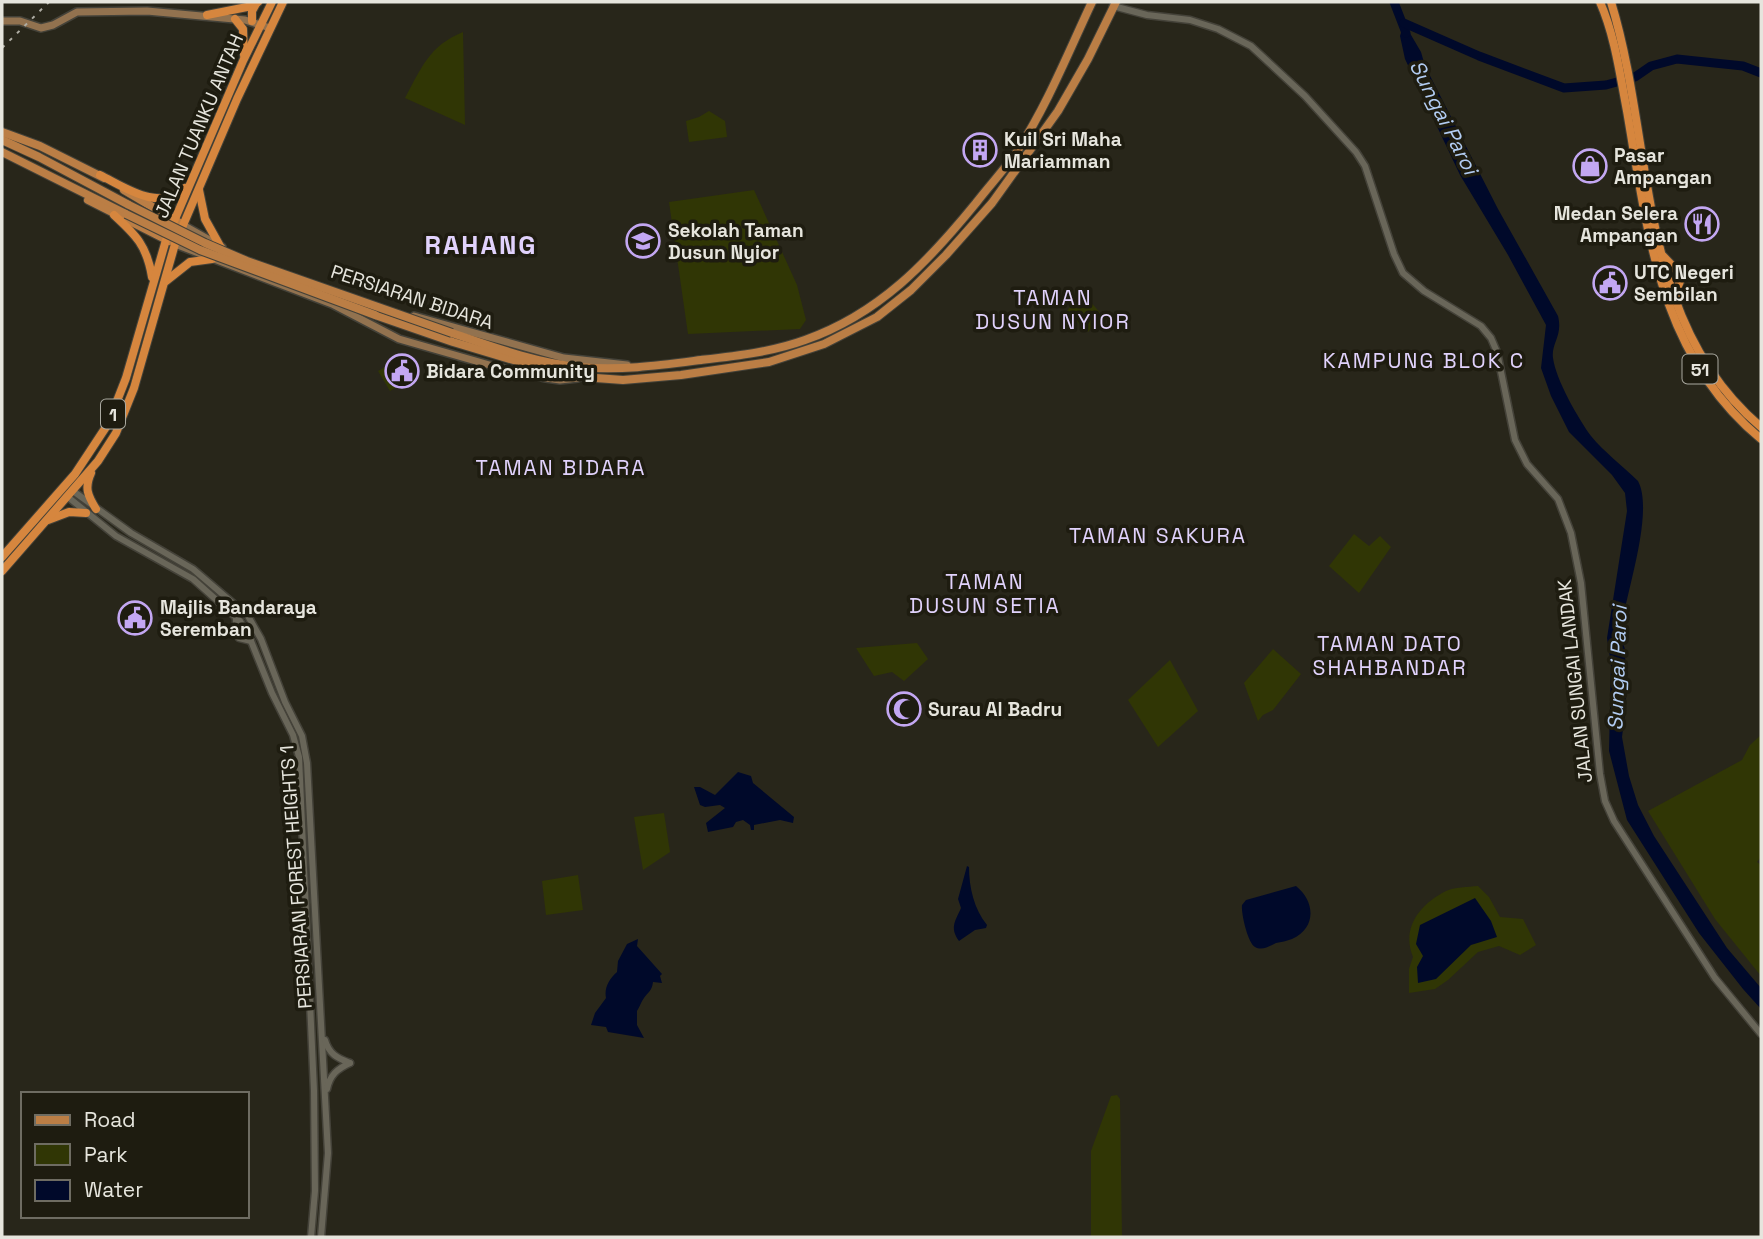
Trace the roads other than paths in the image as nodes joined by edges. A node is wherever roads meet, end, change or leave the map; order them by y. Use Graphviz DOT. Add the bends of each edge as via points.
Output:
graph roads {
  1 [pos="258,2"];
  2 [pos="272,2"];
  3 [pos="283,2"];
  4 [pos="1092,2"];
  5 [pos="1600,2"];
  6 [pos="1611,2"];
  7 [pos="1114,4"];
  8 [pos="207,15"];
  9 [pos="235,19"];
  10 [pos="2,21"];
  11 [pos="256,23"];
  12 [pos="270,28"];
  13 [pos="243,61"];
  14 [pos="1629,99"];
  15 [pos="2,132"];
  16 [pos="2,140"];
  17 [pos="2,152"];
  18 [pos="100,175"];
  19 [pos="190,183"];
  20 [pos="71,187"];
  21 [pos="199,187"];
  22 [pos="148,205"];
  23 [pos="127,209"];
  24 [pos="114,215"];
  25 [pos="174,220"];
  26 [pos="183,225"];
  27 [pos="142,228"];
  28 [pos="197,233"];
  29 [pos="166,240"];
  30 [pos="175,244"];
  31 [pos="220,246"];
  32 [pos="194,251"];
  33 [pos="1661,253"];
  34 [pos="212,259"];
  35 [pos="153,280"];
  36 [pos="163,284"];
  37 [pos="1677,307"];
  38 [pos="642,366"];
  39 [pos="582,377"];
  40 [pos="1761,427"];
  41 [pos="1761,439"];
  42 [pos="98,461"];
  43 [pos="70,494"];
  44 [pos="96,509"];
  45 [pos="86,513"];
  46 [pos="45,521"];
  47 [pos="2,557"];
  48 [pos="2,571"];
  49 [pos="236,616"];
  50 [pos="251,641"];
  51 [pos="322,1032"];
  52 [pos="1761,1034"];
  53 [pos="326,1098"];
  54 [pos="311,1237"];
  55 [pos="321,1237"];
  1 -- 8 [label="highway"];
  1 -- 11 [label="highway" via="252,11"];
  2 -- 11 [label="highway, JALAN TUANKU ANTAH / 1"];
  3 -- 12 [label="highway, JALAN TUANKU ANTAH / 1"];
  4 -- 38 [label="main road, PERSIARAN BIDARA" via="1047,99 1015,154 939,249 900,285 865,311 807,340 741,356"];
  5 -- 14 [label="highway, 51"];
  6 -- 14 [label="highway, 51" via="1626,57"];
  7 -- 39 [label="main road, PERSIARAN BIDARA" via="1058,111 992,204 947,255 877,317 824,344 768,362 660,377"];
  7 -- 52 [label="street, JALAN SUNGAI LANDAK" via="1147,15 1190,20 1247,43 1305,96 1365,166 1403,273 1481,326 1491,338 1516,440 1527,464 1558,499 1567,518 1578,564 1605,801 1716,978"];
  8 -- 9 [label="main road, JALAN TUANKU ANTAH"];
  8 -- 10 [label="main road, JALAN TUANKU ANTAH" via="91,10 41,28"];
  9 -- 11 [label="main road, JALAN TUANKU ANTAH"];
  9 -- 13 [label="highway" via="243,29"];
  11 -- 12 [label="main road, JALAN TUANKU ANTAH"];
  11 -- 13 [label="highway, JALAN TUANKU ANTAH / 1"];
  12 -- 21 [label="highway, JALAN TUANKU ANTAH / 1"];
  13 -- 19 [label="highway, JALAN TUANKU ANTAH / 1"];
  14 -- 33 [label="highway, 51"];
  14 -- 41 [label="highway, 51" via="1651,250 1669,310 1710,384"];
  15 -- 18 [label="main road"];
  16 -- 23 [label="main road"];
  17 -- 20 [label="main road"];
  18 -- 19 [label="highway" via="156,200 177,195"];
  18 -- 22 [label="main road"];
  19 -- 25 [label="highway, JALAN TUANKU ANTAH / 1"];
  20 -- 23 [label="main road"];
  20 -- 24 [label="main road"];
  21 -- 26 [label="highway, JALAN TUANKU ANTAH / 1"];
  21 -- 31 [label="highway" via="205,219"];
  22 -- 25 [label="main road"];
  22 -- 27 [label="main road" via="152,220"];
  23 -- 38 [label="main road, PERSIARAN BIDARA, bridge" via="247,261 524,356 612,368"];
  23 -- 39 [label="main road, PERSIARAN BIDARA, bridge" via="200,250 375,315"];
  24 -- 27 [label="main road"];
  24 -- 35 [label="highway" via="145,249"];
  25 -- 26 [label="main road"];
  25 -- 29 [label="highway, JALAN TUANKU ANTAH / 1"];
  26 -- 28 [label="main road, PERSIARAN BIDARA"];
  26 -- 30 [label="highway, JALAN TUANKU ANTAH / 1"];
  27 -- 29 [label="main road"];
  28 -- 31 [label="main road, PERSIARAN BIDARA"];
  28 -- 32 [label="main road" via="189,238"];
  29 -- 30 [label="main road"];
  29 -- 35 [label="highway, 1"];
  30 -- 32 [label="main road, PERSIARAN BIDARA"];
  30 -- 36 [label="highway, 1"];
  31 -- 38 [label="main road, PERSIARAN BIDARA" via="404,313 494,340 564,358"];
  32 -- 34 [label="main road, PERSIARAN BIDARA"];
  33 -- 37 [label="highway, 51"];
  33 -- 37 [label="highway" via="1682,276"];
  34 -- 36 [label="highway" via="190,262"];
  34 -- 39 [label="main road, PERSIARAN BIDARA" via="332,304 399,339 546,378"];
  35 -- 47 [label="highway, 1" via="108,424 75,474"];
  36 -- 42 [label="highway, 1" via="125,415"];
  37 -- 40 [label="highway, 51" via="1702,356"];
  42 -- 43 [label="highway, 1"];
  42 -- 44 [label="highway" via="86,488"];
  43 -- 44 [label="street, PERSIARAN FOREST HEIGHTS 1"];
  43 -- 45 [label="street, PERSIARAN FOREST HEIGHTS 1"];
  43 -- 46 [label="highway, 1"];
  44 -- 51 [label="street, PERSIARAN FOREST HEIGHTS 1" via="209,582 248,616 261,639 307,753"];
  45 -- 46 [label="highway" via="69,512"];
  45 -- 49 [label="street, PERSIARAN FOREST HEIGHTS 1" via="130,545 193,579"];
  46 -- 48 [label="highway, 1"];
  49 -- 50 [label="street, PERSIARAN FOREST HEIGHTS 1"];
  49 -- 50 [label="street" via="237,634"];
  50 -- 54 [label="street, PERSIARAN FOREST HEIGHTS 1" via="299,757 314,1091"];
  51 -- 53 [label="street, PERSIARAN FOREST HEIGHTS 1"];
  51 -- 53 [label="street" via="334,1057 350,1063 332,1075"];
  53 -- 55 [label="street, PERSIARAN FOREST HEIGHTS 1" via="327,1180"];
}
